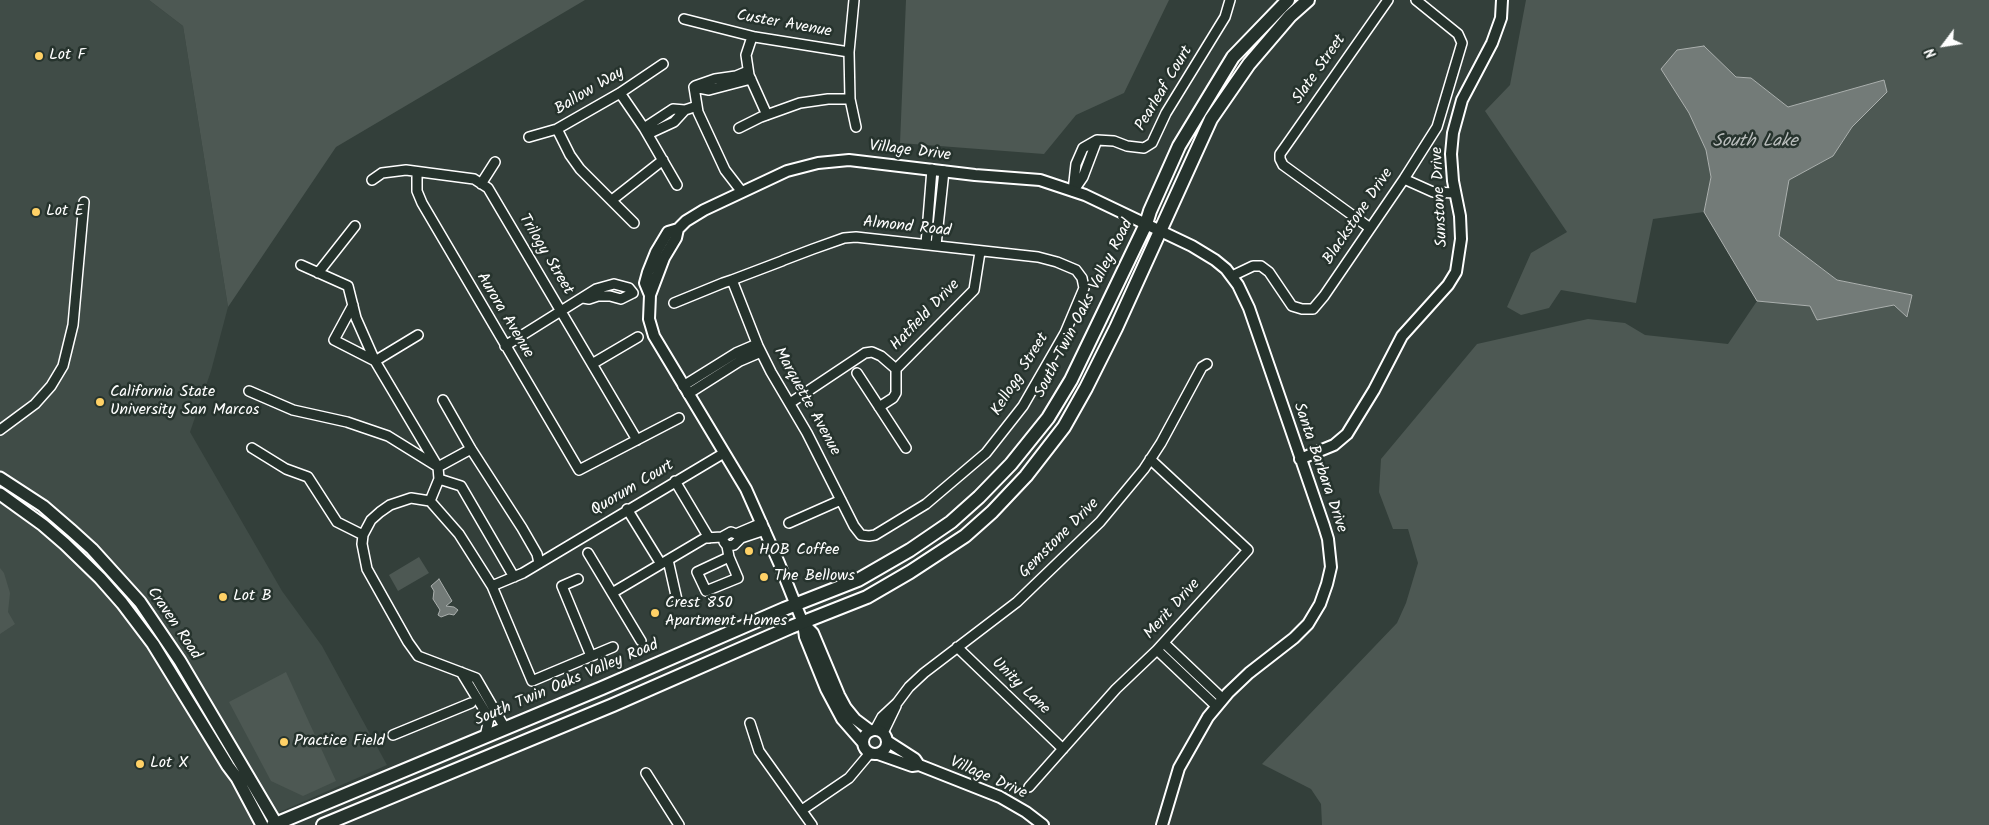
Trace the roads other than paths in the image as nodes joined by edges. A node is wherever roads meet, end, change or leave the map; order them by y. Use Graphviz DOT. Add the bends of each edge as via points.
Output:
graph roads {
  1 [pos="854,0"];
  2 [pos="1230,0"];
  3 [pos="1288,0"];
  4 [pos="1308,0"];
  5 [pos="1388,0"];
  6 [pos="1416,0"];
  7 [pos="1502,0"];
  8 [pos="684,19"];
  9 [pos="752,36"];
  10 [pos="849,52"];
  11 [pos="663,64"];
  12 [pos="749,75"];
  13 [pos="620,93"];
  14 [pos="850,99"];
  15 [pos="697,106"];
  16 [pos="685,110"];
  17 [pos="767,115"];
  18 [pos="661,116"];
  19 [pos="666,125"];
  20 [pos="856,127"];
  21 [pos="739,128"];
  22 [pos="557,129"];
  23 [pos="646,131"];
  24 [pos="529,137"];
  25 [pos="1097,140"];
  26 [pos="1080,157"];
  27 [pos="663,160"];
  28 [pos="1089,160"];
  29 [pos="495,162"];
  30 [pos="932,169"];
  31 [pos="944,171"];
  32 [pos="416,172"];
  33 [pos="1404,179"];
  34 [pos="372,180"];
  35 [pos="481,184"];
  36 [pos="677,185"];
  37 [pos="1073,191"];
  38 [pos="742,192"];
  39 [pos="1455,193"];
  40 [pos="612,200"];
  41 [pos="84,202"];
  42 [pos="634,223"];
  43 [pos="1146,224"];
  44 [pos="355,226"];
  45 [pos="1370,228"];
  46 [pos="1161,232"];
  47 [pos="926,244"];
  48 [pos="936,246"];
  49 [pos="980,252"];
  50 [pos="301,265"];
  51 [pos="318,273"];
  52 [pos="1232,276"];
  53 [pos="1082,278"];
  54 [pos="732,280"];
  55 [pos="608,286"];
  56 [pos="632,293"];
  57 [pos="650,295"];
  58 [pos="610,296"];
  59 [pos="583,298"];
  60 [pos="674,303"];
  61 [pos="353,305"];
  62 [pos="561,312"];
  63 [pos="418,336"];
  64 [pos="638,337"];
  65 [pos="505,346"];
  66 [pos="759,348"];
  67 [pos="375,361"];
  68 [pos="592,364"];
  69 [pos="1206,364"];
  70 [pos="896,369"];
  71 [pos="857,373"];
  72 [pos="686,390"];
  73 [pos="249,391"];
  74 [pos="443,400"];
  75 [pos="790,403"];
  76 [pos="879,407"];
  77 [pos="679,418"];
  78 [pos="0,430"];
  79 [pos="638,440"];
  80 [pos="252,448"];
  81 [pos="906,448"];
  82 [pos="471,449"];
  83 [pos="724,453"];
  84 [pos="1150,459"];
  85 [pos="1300,459"];
  86 [pos="438,467"];
  87 [pos="0,478"];
  88 [pos="439,479"];
  89 [pos="675,481"];
  90 [pos="0,494"];
  91 [pos="841,500"];
  92 [pos="430,501"];
  93 [pos="627,510"];
  94 [pos="789,523"];
  95 [pos="763,526"];
  96 [pos="364,535"];
  97 [pos="861,535"];
  98 [pos="722,537"];
  99 [pos="708,538"];
  100 [pos="727,546"];
  101 [pos="588,553"];
  102 [pos="729,556"];
  103 [pos="664,562"];
  104 [pos="540,563"];
  105 [pos="514,577"];
  106 [pos="578,579"];
  107 [pos="492,586"];
  108 [pos="612,593"];
  109 [pos="677,600"];
  110 [pos="795,605"];
  111 [pos="802,623"];
  112 [pos="641,641"];
  113 [pos="1164,642"];
  114 [pos="613,647"];
  115 [pos="957,647"];
  116 [pos="1157,650"];
  117 [pos="591,656"];
  118 [pos="1180,658"];
  119 [pos="1173,666"];
  120 [pos="461,672"];
  121 [pos="1220,702"];
  122 [pos="472,704"];
  123 [pos="750,723"];
  124 [pos="505,728"];
  125 [pos="879,734"];
  126 [pos="394,735"];
  127 [pos="485,737"];
  128 [pos="863,743"];
  129 [pos="1063,749"];
  130 [pos="874,753"];
  131 [pos="919,765"];
  132 [pos="461,767"];
  133 [pos="646,773"];
  134 [pos="1028,787"];
  135 [pos="802,810"];
  136 [pos="276,824"];
  137 [pos="262,825"];
  138 [pos="323,825"];
  139 [pos="679,825"];
  140 [pos="812,825"];
  141 [pos="1043,825"];
  142 [pos="1162,825"];
  1 -- 10 [label="street"];
  2 -- 25 [label="street, Pearleaf Court" via="1225,17 1166,113 1152,143 1144,148"];
  3 -- 43 [label="main road, South Twin Oaks Valley Road" via="1233,57 1179,146"];
  4 -- 46 [label="main road, South Twin Oaks Valley Road" via="1249,64 1211,119"];
  5 -- 45 [label="street, Slate Street" via="1280,154 1283,165"];
  6 -- 33 [label="street, Blackstone Drive" via="1458,34 1462,43 1437,126"];
  7 -- 39 [label="street, Sunstone Drive" via="1501,18 1492,42 1462,100 1455,124 1451,154"];
  8 -- 9 [label="street, Custer Avenue"];
  9 -- 10 [label="street, Custer Avenue"];
  9 -- 12 [label="street" via="746,55"];
  10 -- 14 [label="street"];
  11 -- 13 [label="street, Ballow Way"];
  12 -- 15 [label="street" via="727,82 715,79 694,87"];
  12 -- 17 [label="street"];
  13 -- 22 [label="street, Ballow Way"];
  13 -- 23 [label="street"];
  14 -- 17 [label="street" via="800,103"];
  14 -- 20 [label="street"];
  15 -- 16 [label="street"];
  15 -- 38 [label="street" via="725,170"];
  16 -- 18 [label="street" via="673,109"];
  16 -- 19 [label="street" via="674,122"];
  17 -- 21 [label="street"];
  18 -- 19 [label="street"];
  18 -- 23 [label="street"];
  19 -- 23 [label="street"];
  22 -- 24 [label="street, Ballow Way"];
  22 -- 40 [label="street" via="580,169"];
  23 -- 27 [label="street"];
  25 -- 26 [label="street" via="1083,148"];
  25 -- 28 [label="street"];
  26 -- 28 [label="street"];
  26 -- 37 [label="street" via="1076,164"];
  27 -- 36 [label="street"];
  27 -- 40 [label="street"];
  28 -- 37 [label="street"];
  29 -- 35 [label="street"];
  30 -- 31 [label="street, Village Drive"];
  30 -- 38 [label="street, Village Drive" via="849,160 818,163 787,171"];
  30 -- 47 [label="street"];
  31 -- 37 [label="street, Village Drive" via="1040,180"];
  31 -- 48 [label="street"];
  32 -- 34 [label="street" via="382,173"];
  32 -- 35 [label="street" via="474,179"];
  32 -- 65 [label="street, Aurora Avenue" via="417,191 422,203"];
  33 -- 39 [label="street" via="1434,192"];
  33 -- 45 [label="street, Blackstone Drive"];
  35 -- 62 [label="street, Trilogy Street" via="488,188"];
  37 -- 43 [label="street, Village Drive"];
  38 -- 57 [label="street, Village Drive" via="668,232 656,252 645,283"];
  39 -- 85 [label="street, Sunstone Drive" via="1461,239 1456,272 1402,336 1346,434 1334,445"];
  40 -- 42 [label="street"];
  41 -- 78 [label="street" via="73,325 62,366 51,386 34,404"];
  43 -- 46 [label="street, Village Drive"];
  43 -- 110 [label="main road, South Twin Oaks Valley Road" via="1071,380 1048,418 1011,464 979,498 936,534 858,580"];
  44 -- 51 [label="street"];
  45 -- 52 [label="street, Blackstone Drive" via="1313,309 1292,306 1269,272 1261,266 1253,266"];
  46 -- 52 [label="street, Santa Barbara Drive" via="1203,252"];
  46 -- 111 [label="main road, South Twin Oaks Valley Road" via="1082,396 1064,427 1026,476 992,512 944,552 867,597"];
  47 -- 48 [label="street, Almond Road"];
  47 -- 54 [label="street, Almond Road" via="844,238"];
  48 -- 49 [label="street, Almond Road"];
  49 -- 53 [label="street, Almond Road" via="1038,257 1076,270"];
  49 -- 70 [label="street, Hatfield Drive" via="974,290"];
  50 -- 51 [label="street"];
  51 -- 61 [label="street" via="348,286"];
  52 -- 85 [label="street, Santa Barbara Drive" via="1249,308"];
  53 -- 97 [label="street, Kellogg Street" via="1084,288 1065,333 1023,406 986,453 926,504 876,535"];
  54 -- 60 [label="street, Almond Road"];
  54 -- 66 [label="street, Marquette Avenue"];
  55 -- 56 [label="street" via="614,284 629,288"];
  55 -- 58 [label="street"];
  55 -- 59 [label="street"];
  56 -- 57 [label="street"];
  56 -- 58 [label="street" via="622,299"];
  57 -- 72 [label="street, Village Drive" via="649,319 654,336"];
  58 -- 59 [label="street"];
  59 -- 62 [label="street"];
  61 -- 67 [label="street"];
  61 -- 67 [label="street" via="334,340"];
  62 -- 65 [label="street"];
  62 -- 68 [label="street, Trilogy Street"];
  63 -- 67 [label="street"];
  64 -- 68 [label="street"];
  65 -- 79 [label="street, Aurora Avenue" via="579,470"];
  66 -- 72 [label="street"];
  66 -- 75 [label="street, Marquette Avenue"];
  67 -- 86 [label="street"];
  68 -- 79 [label="street, Trilogy Street"];
  69 -- 84 [label="street, Gemstone Drive"];
  70 -- 75 [label="street" via="881,356 872,352 865,354"];
  70 -- 76 [label="street" via="896,393"];
  71 -- 76 [label="street"];
  72 -- 83 [label="street, Village Drive"];
  73 -- 86 [label="street" via="293,410 347,422 388,436"];
  74 -- 82 [label="street"];
  75 -- 91 [label="street, Marquette Avenue"];
  76 -- 81 [label="street"];
  77 -- 79 [label="street"];
  80 -- 96 [label="street" via="286,469 308,477 337,522"];
  82 -- 86 [label="street"];
  82 -- 104 [label="street" via="522,528"];
  83 -- 89 [label="street, Quorum Court"];
  83 -- 95 [label="street, Village Drive"];
  84 -- 113 [label="street, Merit Drive" via="1248,550"];
  84 -- 115 [label="street, Gemstone Drive" via="1100,522 1051,571 1010,608"];
  85 -- 121 [label="street, Santa Barbara Drive" via="1328,539 1331,567 1327,584 1308,624"];
  86 -- 88 [label="street"];
  87 -- 136 [label="main road, Craven Road" via="43,506 72,531 140,602 180,661"];
  88 -- 92 [label="street"];
  88 -- 105 [label="street" via="462,486"];
  89 -- 93 [label="street, Quorum Court"];
  89 -- 99 [label="street"];
  90 -- 137 [label="main road, Craven Road" via="65,544 122,603 153,644 237,778"];
  91 -- 94 [label="street"];
  91 -- 97 [label="street, Marquette Avenue"];
  92 -- 96 [label="street" via="411,498 390,505 371,520"];
  92 -- 107 [label="street" via="459,534"];
  93 -- 103 [label="street"];
  93 -- 104 [label="street, Quorum Court"];
  95 -- 98 [label="street"];
  95 -- 100 [label="street" via="740,538 734,546"];
  95 -- 110 [label="street, Village Drive"];
  96 -- 120 [label="street" via="362,544 367,569 414,651 430,662"];
  98 -- 99 [label="street"];
  98 -- 100 [label="street"];
  99 -- 103 [label="street"];
  100 -- 102 [label="street"];
  101 -- 108 [label="street"];
  102 -- 102 [label="street" via="738,578 706,591 697,572"];
  103 -- 108 [label="street"];
  103 -- 109 [label="street"];
  104 -- 105 [label="street, Quorum Court"];
  105 -- 107 [label="street, Quorum Court"];
  106 -- 117 [label="street" via="562,586"];
  107 -- 117 [label="street" via="532,680"];
  108 -- 112 [label="street"];
  110 -- 111 [label="street, Village Drive"];
  110 -- 124 [label="main road, South Twin Oaks Valley Road"];
  111 -- 125 [label="street, Village Drive" via="813,633 846,708 855,719"];
  111 -- 128 [label="street, Village Drive" via="834,705 849,729"];
  111 -- 132 [label="main road, South Twin Oaks Valley Road"];
  113 -- 116 [label="street, Merit Drive"];
  113 -- 118 [label="street"];
  114 -- 117 [label="street"];
  115 -- 125 [label="street, Gemstone Drive" via="909,687"];
  115 -- 129 [label="street, Unity Lane"];
  116 -- 119 [label="street"];
  116 -- 129 [label="street, Merit Drive" via="1116,689"];
  118 -- 119 [label="street"];
  118 -- 121 [label="street"];
  119 -- 121 [label="street"];
  120 -- 124 [label="street" via="476,678"];
  120 -- 127 [label="street" via="489,718"];
  121 -- 142 [label="street, Santa Barbara Drive" via="1180,768"];
  122 -- 126 [label="street"];
  123 -- 135 [label="street" via="759,751"];
  124 -- 127 [label="main road, South Twin Oaks Valley Road"];
  124 -- 132 [label="main road" via="496,743"];
  125 -- 128 [label="street" via="866,734"];
  125 -- 130 [label="street" via="884,751"];
  125 -- 131 [label="street, Village Drive"];
  127 -- 136 [label="main road, South Twin Oaks Valley Road"];
  128 -- 130 [label="street, Village Drive"];
  129 -- 134 [label="street, Merit Drive"];
  130 -- 131 [label="street, Village Drive" via="912,766"];
  130 -- 135 [label="street" via="849,778"];
  131 -- 141 [label="street, Village Drive" via="1000,797"];
  132 -- 138 [label="main road, South Twin Oaks Valley Road"];
  133 -- 139 [label="street"];
  135 -- 140 [label="street"];
}
